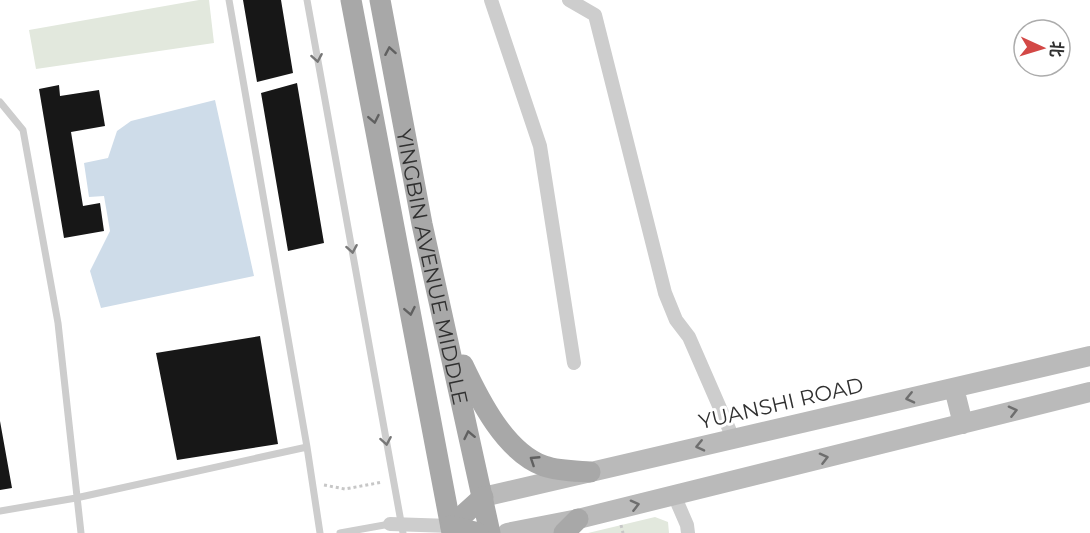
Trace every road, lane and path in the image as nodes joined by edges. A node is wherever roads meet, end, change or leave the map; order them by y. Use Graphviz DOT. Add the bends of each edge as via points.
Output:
graph roads {
  1 [pos="229,0"];
  2 [pos="307,0"];
  3 [pos="351,0"];
  4 [pos="381,0"];
  5 [pos="491,0"];
  6 [pos="569,0"];
  7 [pos="0,102"];
  8 [pos="447,334"];
  9 [pos="1090,356"];
  10 [pos="574,363"];
  11 [pos="954,388"];
  12 [pos="1090,392"];
  13 [pos="963,424"];
  14 [pos="733,438"];
  15 [pos="307,447"];
  16 [pos="590,472"];
  17 [pos="393,480"];
  18 [pos="312,482"];
  19 [pos="674,495"];
  20 [pos="483,497"];
  21 [pos="76,498"];
  22 [pos="0,511"];
  23 [pos="571,526"];
  24 [pos="398,527"];
  25 [pos="446,530"];
  26 [pos="81,533"];
  27 [pos="320,533"];
  28 [pos="340,533"];
  29 [pos="478,533"];
  30 [pos="490,533"];
  31 [pos="507,533"];
  32 [pos="688,533"];
  1 -- 15 [label="lane"];
  2 -- 17 [label="lane, one-way"];
  3 -- 25 [label="main road, YINGBIN AVENUE MIDDLE, one-way"];
  8 -- 4 [label="main road, YINGBIN AVENUE MIDDLE, one-way" via="422,224"];
  5 -- 10 [label="street" via="540,146"];
  6 -- 14 [label="street" via="595,15 665,293 676,320 689,337"];
  7 -- 21 [label="lane" via="23,130 58,323"];
  16 -- 8 [label="main road, one-way" via="543,466 522,453 496,426"];
  20 -- 8 [label="main road, YINGBIN AVENUE MIDDLE, one-way"];
  9 -- 11 [label="main road, YUANSHI ROAD"];
  11 -- 13 [label="main road"];
  11 -- 14 [label="main road, YUANSHI ROAD, one-way"];
  13 -- 12 [label="main road, one-way"];
  19 -- 13 [label="main road, one-way"];
  14 -- 16 [label="main road, YUANSHI ROAD, one-way"];
  15 -- 18 [label="lane"];
  15 -- 21 [label="lane"];
  16 -- 20 [label="main road, YUANSHI ROAD"];
  17 -- 18 [label="path" via="345,489"];
  17 -- 24 [label="lane"];
  18 -- 27 [label="lane"];
  23 -- 19 [label="main road, one-way"];
  19 -- 32 [label="street"];
  20 -- 25 [label="main road"];
  20 -- 30 [label="main road, YINGBIN AVENUE MIDDLE"];
  21 -- 22 [label="lane"];
  21 -- 26 [label="lane"];
  23 -- 31 [label="main road"];
  24 -- 25 [label="street"];
  24 -- 28 [label="lane"];
  25 -- 29 [label="main road"];
}
